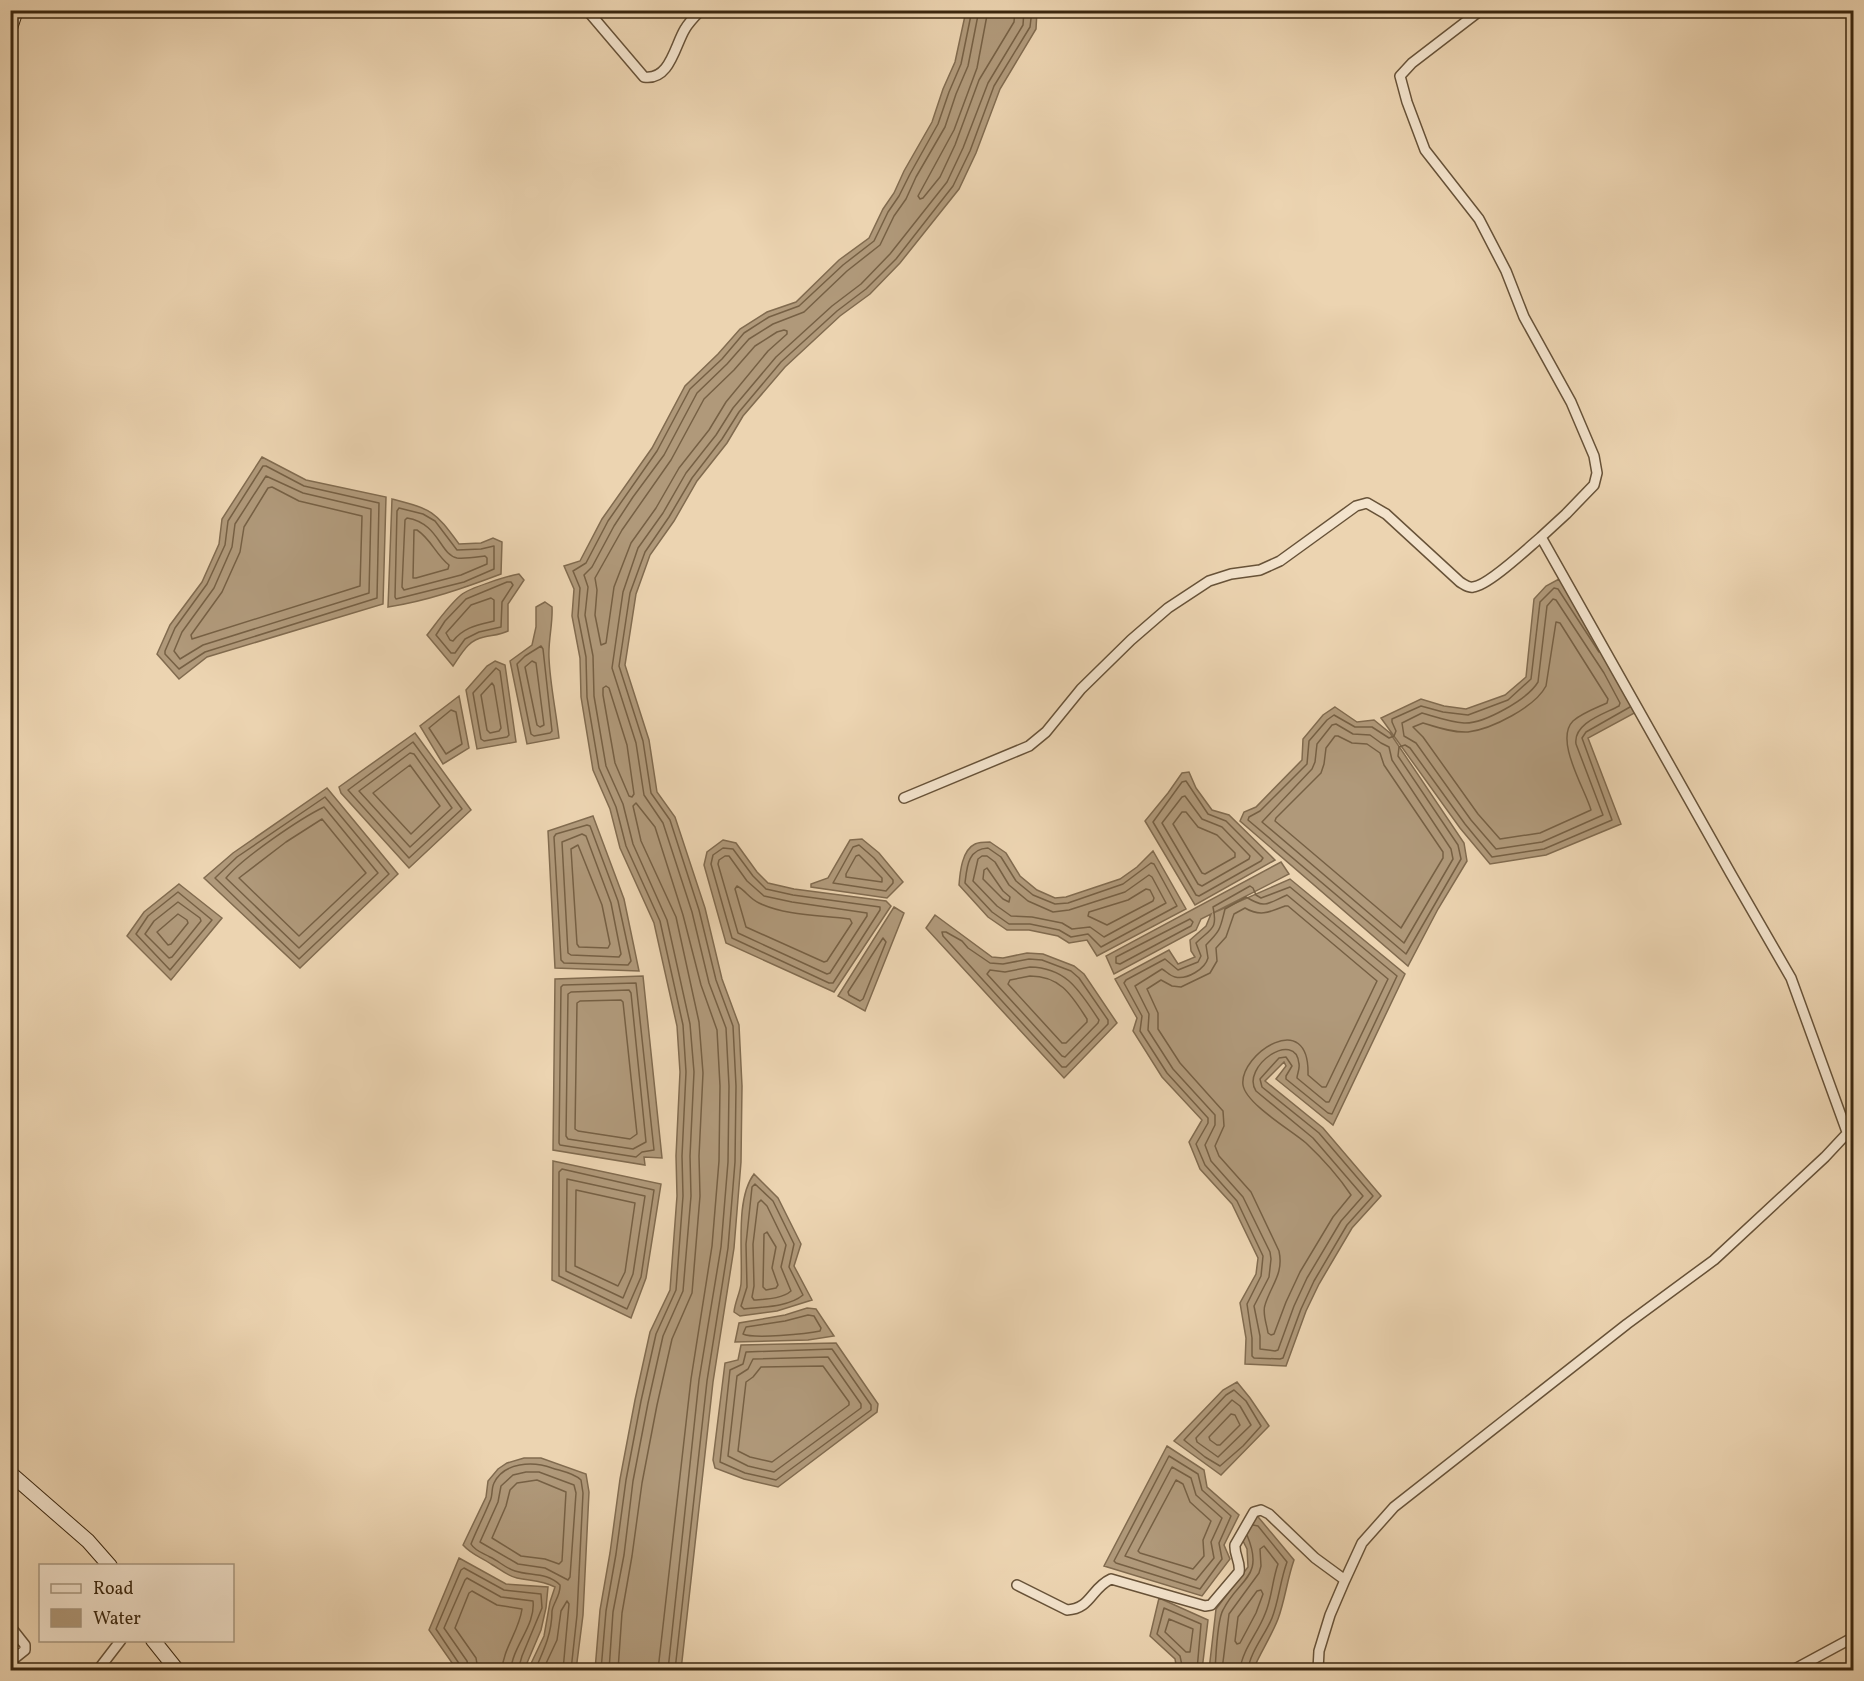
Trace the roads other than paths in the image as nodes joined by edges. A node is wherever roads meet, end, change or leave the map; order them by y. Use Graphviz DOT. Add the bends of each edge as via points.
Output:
graph roads {
  1 [pos="16,10"];
  2 [pos="587,10"];
  3 [pos="700,10"];
  4 [pos="1481,10"];
  5 [pos="10,28"];
  6 [pos="1541,537"];
  7 [pos="904,798"];
  8 [pos="1850,1129"];
  9 [pos="10,1473"];
  10 [pos="108,1564"];
  11 [pos="1345,1580"];
  12 [pos="1017,1585"];
  13 [pos="10,1626"];
  14 [pos="1854,1637"];
  15 [pos="120,1642"];
  16 [pos="154,1642"];
  17 [pos="10,1663"];
  18 [pos="15,1671"];
  19 [pos="98,1671"];
  20 [pos="177,1671"];
  21 [pos="1318,1671"];
  22 [pos="1793,1671"];
  1 -- 5 [label="street"];
  2 -- 3 [label="street" via="644,77 650,78 669,64 685,28"];
  4 -- 6 [label="street" via="1400,76 1425,150 1479,219 1594,456 1594,485"];
  6 -- 7 [label="street" via="1498,573 1476,587 1469,587 1386,514 1367,503 1356,506 1280,561 1260,570 1209,581 1168,608 1081,689 1046,732 1029,746"];
  6 -- 8 [label="street" via="1791,978"];
  8 -- 11 [label="street" via="1714,1260 1394,1507 1362,1543"];
  9 -- 10 [label="street" via="88,1540"];
  11 -- 12 [label="street" via="1261,1510 1254,1512 1234,1545 1241,1565 1239,1572 1211,1605 1111,1579 1085,1605 1067,1610"];
  11 -- 21 [label="street" via="1319,1651"];
  13 -- 17 [label="street" via="25,1645 25,1650"];
  14 -- 22 [label="street"];
  15 -- 19 [label="street"];
  16 -- 20 [label="street"];
  17 -- 18 [label="street"];
}
